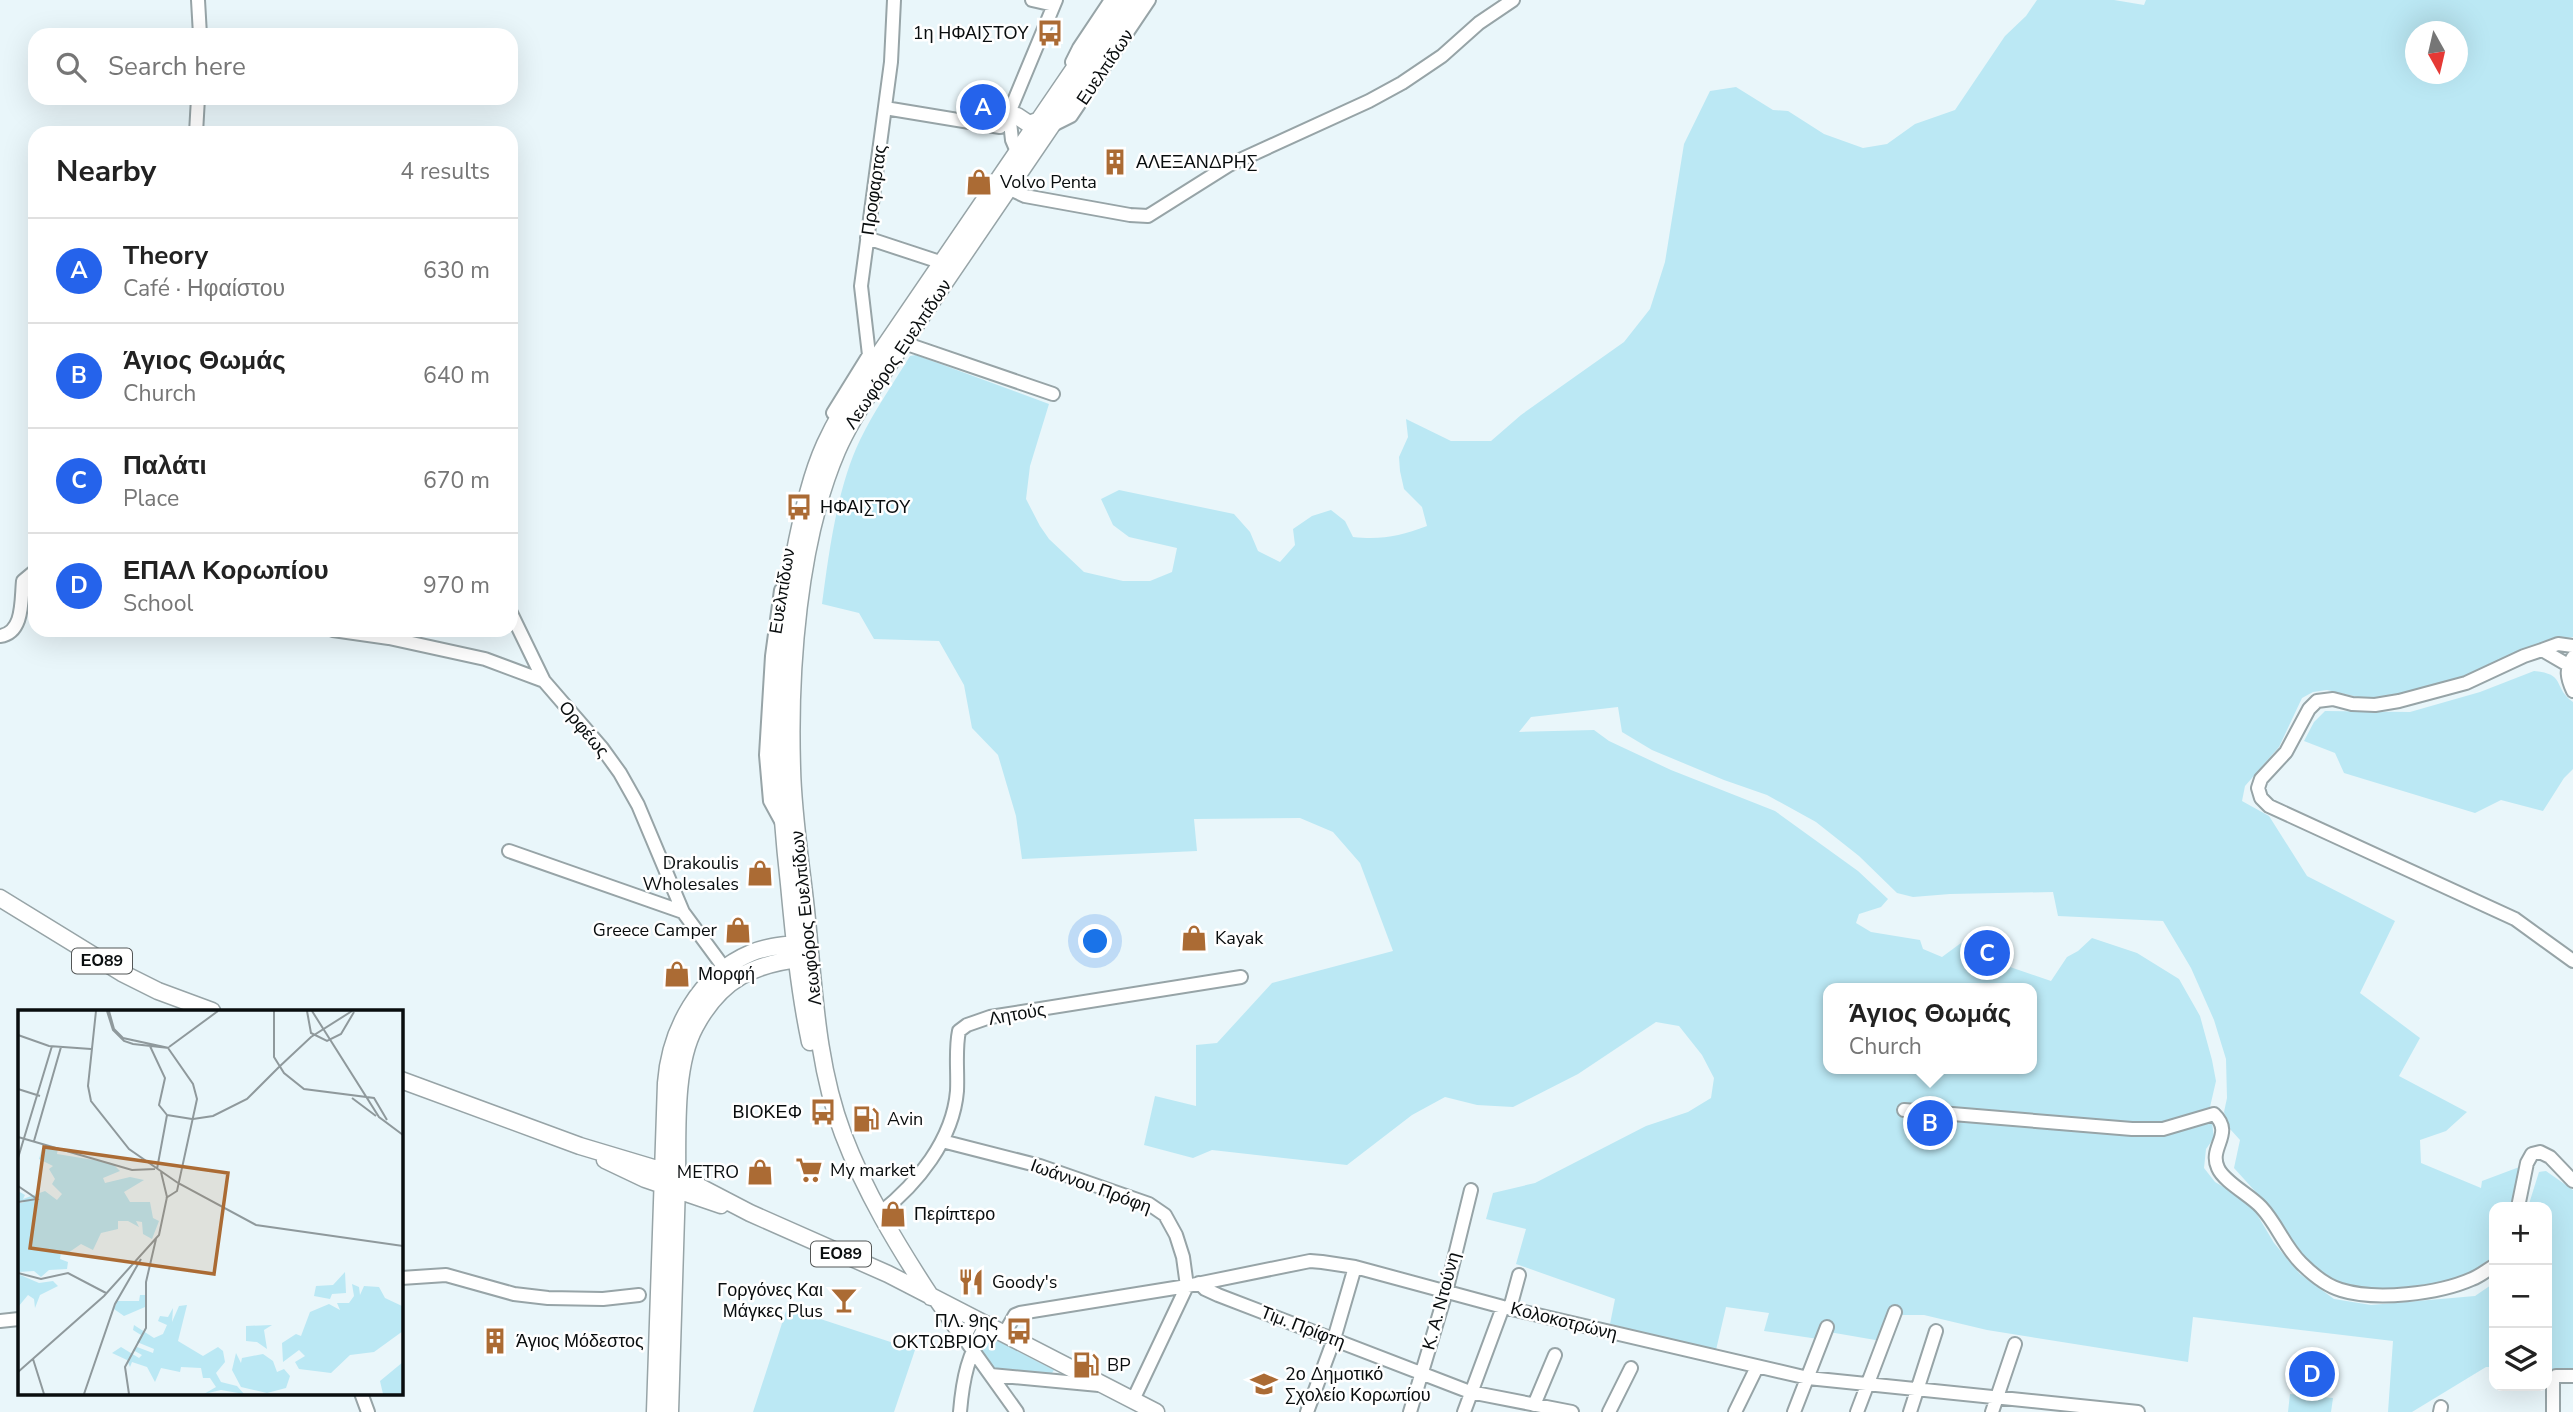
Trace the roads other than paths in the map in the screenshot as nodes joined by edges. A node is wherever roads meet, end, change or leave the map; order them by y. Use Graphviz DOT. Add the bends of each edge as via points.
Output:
graph roads {
  1 [pos="198,0"];
  2 [pos="894,0"];
  3 [pos="1032,0"];
  4 [pos="1111,0"];
  5 [pos="1121,0"];
  6 [pos="1137,0"];
  7 [pos="1149,0"];
  8 [pos="1513,0"];
  9 [pos="1055,2"];
  10 [pos="200,28"];
  11 [pos="1069,76"];
  12 [pos="198,105"];
  13 [pos="885,108"];
  14 [pos="1014,108"];
  15 [pos="1047,123"];
  16 [pos="196,126"];
  17 [pos="1026,151"];
  18 [pos="1010,189"];
  19 [pos="867,238"];
  20 [pos="943,263"];
  21 [pos="904,343"];
  22 [pos="862,372"];
  23 [pos="1053,394"];
  24 [pos="28,577"];
  25 [pos="518,627"];
  26 [pos="0,636"];
  27 [pos="381,637"];
  28 [pos="2573,646"];
  29 [pos="2542,650"];
  30 [pos="2571,661"];
  31 [pos="544,681"];
  32 [pos="2573,691"];
  33 [pos="509,851"];
  34 [pos="0,898"];
  35 [pos="683,912"];
  36 [pos="793,921"];
  37 [pos="769,948"];
  38 [pos="803,951"];
  39 [pos="2573,961"];
  40 [pos="758,966"];
  41 [pos="725,969"];
  42 [pos="1241,977"];
  43 [pos="801,996"];
  44 [pos="209,1010"];
  45 [pos="402,1080"];
  46 [pos="1904,1110"];
  47 [pos="842,1132"];
  48 [pos="942,1141"];
  49 [pos="670,1180"];
  50 [pos="2573,1181"];
  51 [pos="1471,1190"];
  52 [pos="2519,1202"];
  53 [pos="880,1213"];
  54 [pos="1355,1267"];
  55 [pos="2489,1269"];
  56 [pos="1519,1275"];
  57 [pos="402,1278"];
  58 [pos="1193,1284"];
  59 [pos="1446,1292"];
  60 [pos="639,1295"];
  61 [pos="934,1298"];
  62 [pos="1506,1308"];
  63 [pos="1895,1312"];
  64 [pos="18,1319"];
  65 [pos="0,1321"];
  66 [pos="980,1321"];
  67 [pos="1827,1327"];
  68 [pos="1936,1331"];
  69 [pos="1004,1334"];
  70 [pos="1334,1339"];
  71 [pos="968,1343"];
  72 [pos="2015,1344"];
  73 [pos="1555,1355"];
  74 [pos="1757,1367"];
  75 [pos="1631,1368"];
  76 [pos="1422,1373"];
  77 [pos="991,1375"];
  78 [pos="2573,1376"];
  79 [pos="1808,1378"];
  80 [pos="1104,1385"];
  81 [pos="1868,1385"];
  82 [pos="1917,1390"];
  83 [pos="1470,1392"];
  84 [pos="361,1394"];
  85 [pos="1997,1398"];
  86 [pos="1133,1400"];
  87 [pos="1534,1405"];
  88 [pos="369,1412"];
  89 [pos="655,1412"];
  90 [pos="670,1412"];
  91 [pos="960,1412"];
  92 [pos="1017,1412"];
  93 [pos="1156,1412"];
  94 [pos="1308,1412"];
  95 [pos="1410,1412"];
  96 [pos="1464,1412"];
  97 [pos="1572,1412"];
  98 [pos="1609,1412"];
  99 [pos="1735,1412"];
  100 [pos="1794,1412"];
  101 [pos="1857,1412"];
  102 [pos="1910,1412"];
  103 [pos="1992,1412"];
  104 [pos="2138,1412"];
  105 [pos="2553,1412"];
  1 -- 10 [label="street"];
  2 -- 13 [label="street, Προφαρτας"];
  3 -- 9 [label="street"];
  4 -- 11 [label="street, Ευελπίδων" via="1079,48"];
  5 -- 11 [label="main road, Λεωφόρος Ευελπίδων"];
  6 -- 15 [label="main road, Λεωφόρος Ευελπίδων"];
  7 -- 15 [label="street, Ευελπίδων" via="1071,116"];
  8 -- 18 [label="street" via="1402,83 1229,165 1148,216 1025,196"];
  9 -- 14 [label="street"];
  11 -- 15 [label="main road, Λεωφόρος Ευελπίδων"];
  12 -- 16 [label="street"];
  13 -- 14 [label="street" via="1000,127 1001,116"];
  13 -- 19 [label="street, Προφαρτας"];
  14 -- 15 [label="main road" via="1029,124"];
  14 -- 17 [label="street"];
  15 -- 17 [label="main road, Λεωφόρος Ευελπίδων"];
  17 -- 18 [label="main road, Λεωφόρος Ευελπίδων"];
  17 -- 20 [label="main road, Λεωφόρος Ευελπίδων"];
  18 -- 21 [label="main road, Λεωφόρος Ευελπίδων"];
  19 -- 20 [label="street"];
  19 -- 22 [label="street, Προφαρτας" via="861,286 869,355"];
  20 -- 22 [label="main road, Λεωφόρος Ευελπίδων"];
  21 -- 23 [label="street"];
  21 -- 38 [label="main road, Λεωφόρος Ευελπίδων" via="837,451 806,564 794,656 792,753"];
  22 -- 36 [label="main road, Λεωφόρος Ευελπίδων" via="831,423 786,581 778,752"];
  24 -- 26 [label="street" via="23,581 14,630"];
  25 -- 31 [label="street"];
  27 -- 31 [label="street, Ορφέως" via="485,659"];
  28 -- 29 [label="street" via="2558,644"];
  29 -- 30 [label="street"];
  29 -- 39 [label="street" via="2466,683 2399,701 2375,705 2317,701 2258,788 2269,806 2515,919"];
  30 -- 32 [label="street" via="2567,679"];
  31 -- 35 [label="street, Ορφέως" via="620,774 638,804"];
  33 -- 35 [label="street"];
  34 -- 44 [label="main road, ΕΟ89" via="122,973"];
  35 -- 41 [label="street, Ορφέως"];
  36 -- 37 [label="main road"];
  36 -- 38 [label="main road, Λεωφόρος Ευελπίδων"];
  37 -- 38 [label="main road"];
  37 -- 41 [label="main road" via="751,952"];
  38 -- 40 [label="main road"];
  38 -- 43 [label="main road, Λεωφόρος Ευελπίδων"];
  38 -- 47 [label="main road, Λεωφόρος Ευελπίδων" via="821,1060"];
  40 -- 43 [label="main road" via="784,972"];
  40 -- 49 [label="main road" via="711,1002 690,1038 682,1066"];
  41 -- 49 [label="main road" via="691,1004 670,1048 666,1083"];
  42 -- 48 [label="street, Λητούς" via="990,1017 967,1025 958,1031 957,1094"];
  43 -- 47 [label="main road, Λεωφόρος Ευελπίδων" via="824,1098"];
  45 -- 49 [label="main road, ΕΟ89" via="580,1146 613,1164"];
  46 -- 55 [label="street" via="2142,1129 2163,1129 2214,1114 2223,1127 2215,1157 2220,1172 2262,1208 2302,1265 2337,1289 2357,1294 2425,1292 2450,1288"];
  47 -- 53 [label="main road, Λεωφόρος Ευελπίδων"];
  48 -- 53 [label="street, Λητούς" via="914,1181"];
  48 -- 58 [label="street, Ιωάννου Πρόφη" via="1040,1167 1149,1205 1165,1215"];
  49 -- 61 [label="main road, ΕΟ89"];
  49 -- 89 [label="main road"];
  49 -- 90 [label="main road"];
  50 -- 52 [label="street" via="2550,1157 2532,1154"];
  51 -- 59 [label="street, Κ. Α. Ντούνη"];
  53 -- 61 [label="main road, Λεωφόρος Ευελπίδων"];
  54 -- 58 [label="street, Κολοκοτρώνη" via="1310,1261"];
  54 -- 59 [label="street, Κολοκοτρώνη"];
  54 -- 70 [label="street"];
  56 -- 62 [label="street"];
  57 -- 60 [label="street" via="446,1275 514,1294 548,1298"];
  58 -- 69 [label="street, Κολοκοτρώνη" via="1020,1312"];
  58 -- 70 [label="street, Τιμ. Πρίφτη"];
  58 -- 86 [label="street"];
  59 -- 62 [label="street, Κολοκοτρώνη"];
  59 -- 76 [label="street, Κ. Α. Ντούνη"];
  61 -- 66 [label="main road, ΕΟ89"];
  61 -- 71 [label="main road, Λεωφόρος Ευελπίδων"];
  62 -- 74 [label="street, Κολοκοτρώνη"];
  62 -- 83 [label="street"];
  63 -- 81 [label="street"];
  64 -- 65 [label="street"];
  66 -- 69 [label="main road, ΕΟ89"];
  66 -- 71 [label="street"];
  67 -- 79 [label="street"];
  68 -- 82 [label="street"];
  69 -- 80 [label="main road, ΕΟ89"];
  70 -- 76 [label="street, Τιμ. Πρίφτη"];
  70 -- 94 [label="street"];
  71 -- 77 [label="street"];
  71 -- 91 [label="street"];
  72 -- 85 [label="street"];
  73 -- 87 [label="street"];
  74 -- 79 [label="street, Κολοκοτρώνη"];
  74 -- 99 [label="street"];
  75 -- 98 [label="street"];
  76 -- 83 [label="street, Τιμ. Πρίφτη"];
  76 -- 95 [label="street, Κ. Α. Ντούνη"];
  77 -- 80 [label="street"];
  77 -- 92 [label="street"];
  78 -- 105 [label="street" via="2561,1374 2553,1380"];
  79 -- 81 [label="street, Κολοκοτρώνη"];
  79 -- 100 [label="street"];
  80 -- 86 [label="main road, ΕΟ89"];
  81 -- 82 [label="street, Κολοκοτρώνη"];
  81 -- 101 [label="street"];
  82 -- 85 [label="street, Κολοκοτρώνη"];
  82 -- 102 [label="street"];
  83 -- 87 [label="street, Τιμ. Πρίφτη"];
  83 -- 96 [label="street"];
  84 -- 88 [label="street"];
  85 -- 103 [label="street"];
  85 -- 104 [label="street, Κολοκοτρώνη"];
  86 -- 93 [label="main road, ΕΟ89"];
  87 -- 97 [label="street, Τιμ. Πρίφτη"];
}
